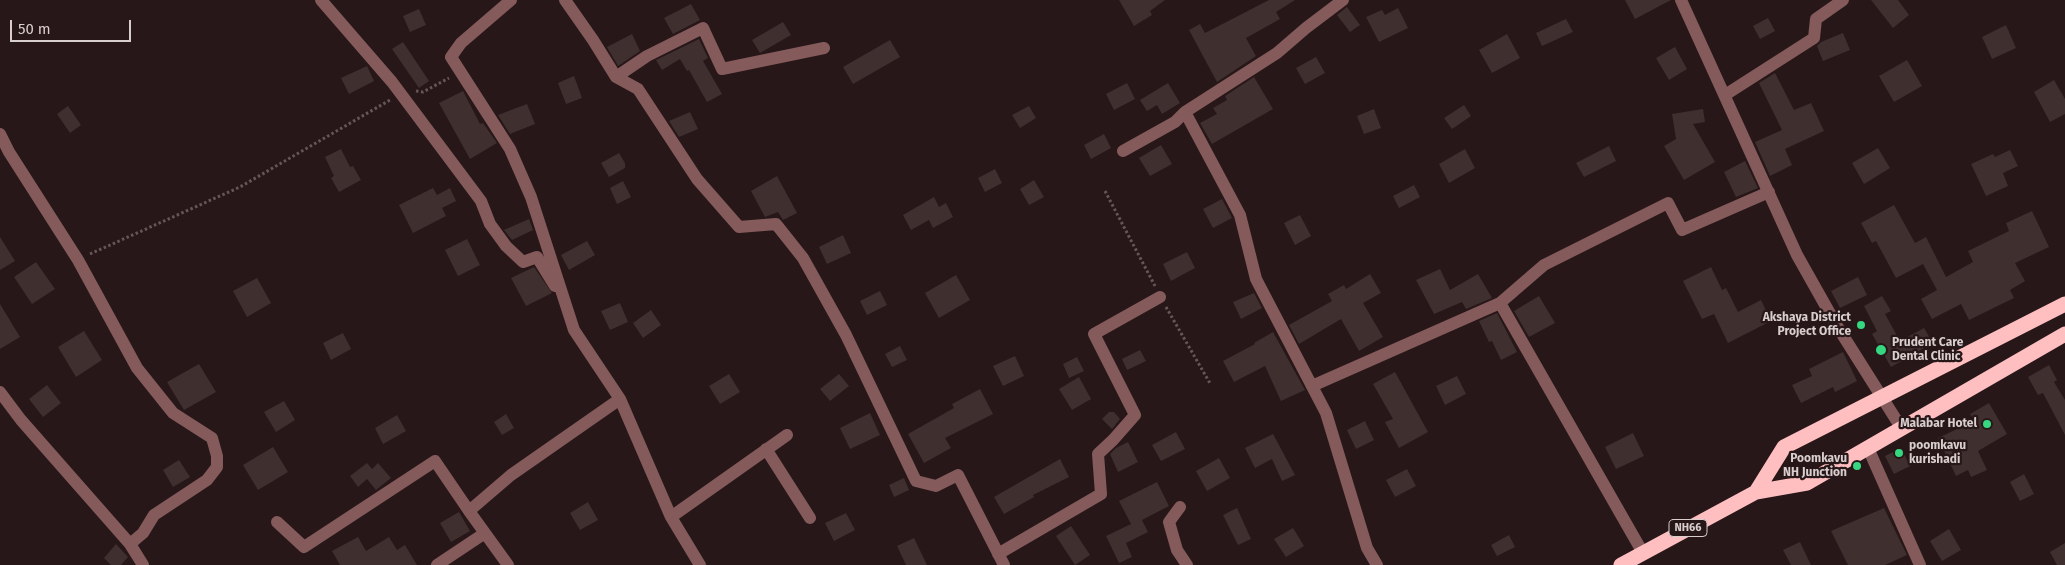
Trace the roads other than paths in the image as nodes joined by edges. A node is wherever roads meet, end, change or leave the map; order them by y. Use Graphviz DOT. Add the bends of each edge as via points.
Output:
graph roads {
  1 [pos="321,0"];
  2 [pos="512,0"];
  3 [pos="565,0"];
  4 [pos="1343,0"];
  5 [pos="1681,0"];
  6 [pos="1843,0"];
  7 [pos="824,48"];
  8 [pos="616,78"];
  9 [pos="1725,95"];
  10 [pos="1185,112"];
  11 [pos="0,134"];
  12 [pos="1123,151"];
  13 [pos="1768,192"];
  14 [pos="1160,297"];
  15 [pos="565,302"];
  16 [pos="1500,303"];
  17 [pos="2065,304"];
  18 [pos="2065,334"];
  19 [pos="1312,386"];
  20 [pos="0,392"];
  21 [pos="1883,396"];
  22 [pos="620,399"];
  23 [pos="1902,429"];
  24 [pos="787,435"];
  25 [pos="1868,448"];
  26 [pos="766,449"];
  27 [pos="1756,492"];
  28 [pos="1180,507"];
  29 [pos="469,511"];
  30 [pos="671,517"];
  31 [pos="810,518"];
  32 [pos="277,522"];
  33 [pos="485,533"];
  34 [pos="130,544"];
  35 [pos="1642,553"];
  36 [pos="1001,559"];
  37 [pos="143,565"];
  38 [pos="437,565"];
  39 [pos="508,565"];
  40 [pos="700,565"];
  41 [pos="1187,565"];
  42 [pos="1376,565"];
  43 [pos="1621,565"];
  44 [pos="1920,565"];
  1 -- 15 [label="street" via="401,94 480,201 490,224 506,246 523,262 537,257"];
  2 -- 15 [label="street" via="461,43 451,57 510,149 531,197"];
  3 -- 8 [label="street"];
  4 -- 10 [label="street" via="1277,53"];
  5 -- 9 [label="street"];
  6 -- 9 [label="street" via="1816,18 1814,38"];
  7 -- 8 [label="street" via="722,68 703,28 647,56"];
  8 -- 36 [label="street" via="638,89 697,178 739,227 776,224 803,258 846,335 916,481 936,486 958,475"];
  9 -- 13 [label="street"];
  10 -- 12 [label="street" via="1175,122"];
  10 -- 19 [label="street" via="1240,214 1256,280"];
  11 -- 34 [label="street" via="78,260 137,368 173,412 212,438 217,467 207,480 154,515 143,533"];
  13 -- 16 [label="street" via="1682,230 1668,203 1544,265"];
  13 -- 21 [label="street" via="1824,302"];
  14 -- 36 [label="street" via="1094,334 1134,415 1098,454 1101,494"];
  15 -- 22 [label="street" via="574,330"];
  16 -- 19 [label="street"];
  16 -- 35 [label="street"];
  17 -- 21 [label="highway"];
  18 -- 23 [label="highway"];
  19 -- 42 [label="street" via="1326,413 1367,548"];
  20 -- 34 [label="street"];
  21 -- 23 [label="street"];
  21 -- 27 [label="highway" via="1784,447"];
  22 -- 29 [label="street" via="510,475"];
  22 -- 30 [label="street"];
  23 -- 25 [label="highway"];
  24 -- 26 [label="street"];
  25 -- 27 [label="highway" via="1807,483"];
  25 -- 44 [label="street"];
  26 -- 30 [label="street"];
  26 -- 31 [label="street"];
  27 -- 35 [label="highway, NH66"];
  28 -- 41 [label="street" via="1169,522 1177,550"];
  29 -- 32 [label="street" via="435,461 304,546"];
  29 -- 33 [label="street"];
  30 -- 40 [label="street"];
  33 -- 38 [label="street"];
  33 -- 39 [label="street"];
  34 -- 37 [label="street"];
  35 -- 43 [label="highway, NH66"];
}
